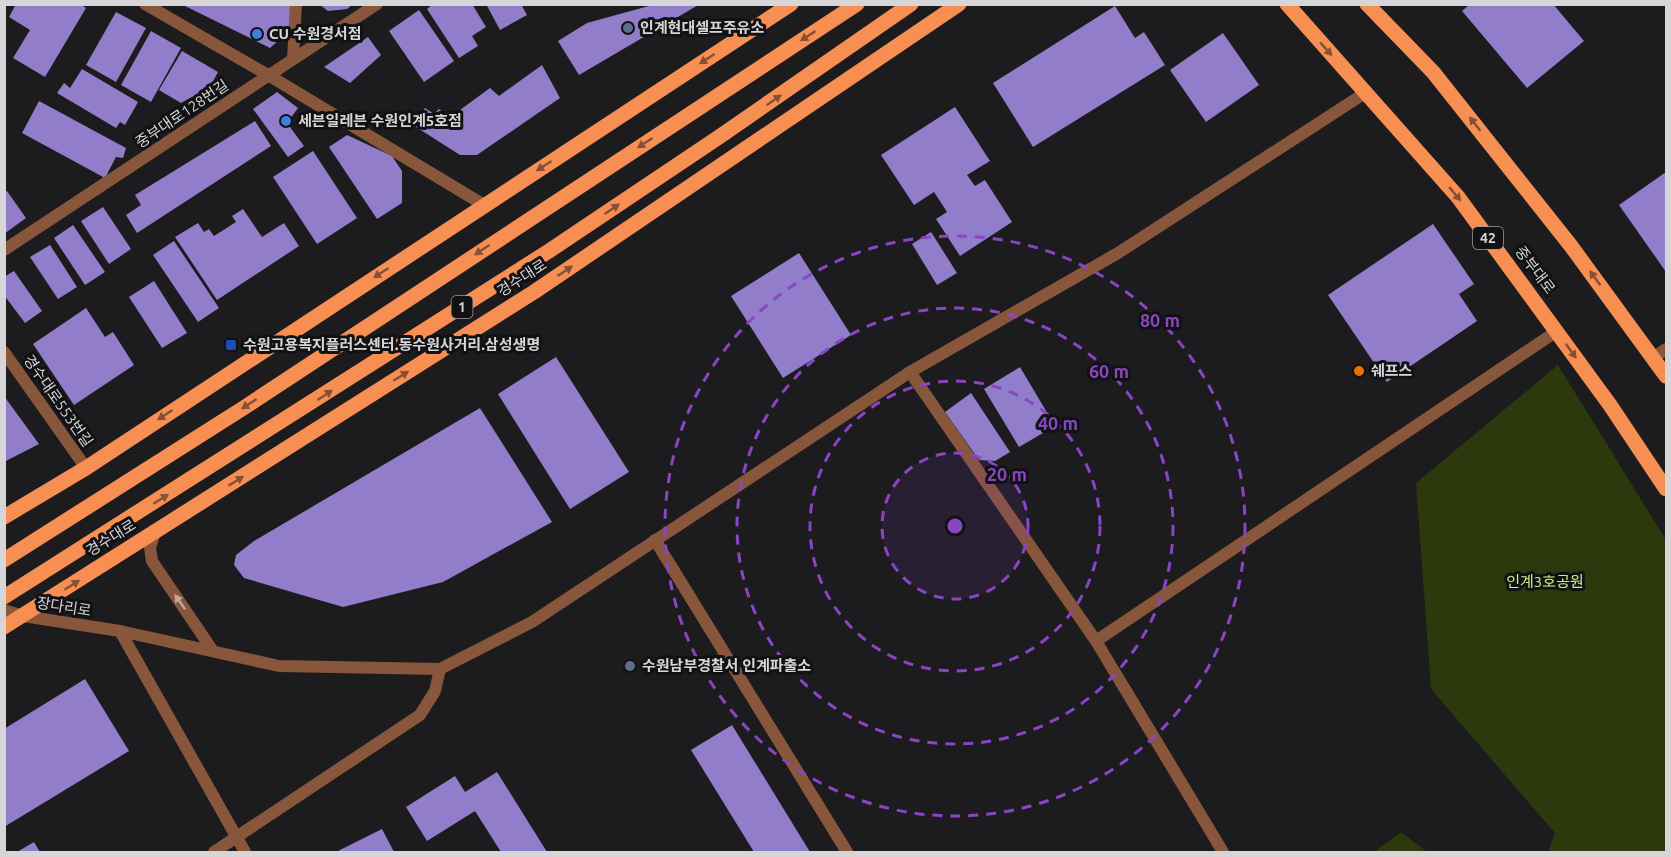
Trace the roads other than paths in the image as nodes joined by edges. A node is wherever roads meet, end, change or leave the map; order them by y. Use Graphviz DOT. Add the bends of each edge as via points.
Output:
graph roads {
  1 [pos="145,4"];
  2 [pos="296,4"];
  3 [pos="377,4"];
  4 [pos="791,4"];
  5 [pos="857,4"];
  6 [pos="911,4"];
  7 [pos="959,4"];
  8 [pos="1287,4"];
  9 [pos="1375,8"];
  10 [pos="293,59"];
  11 [pos="268,75"];
  12 [pos="1365,93"];
  13 [pos="484,205"];
  14 [pos="4,250"];
  15 [pos="1557,331"];
  16 [pos="1666,349"];
  17 [pos="4,352"];
  18 [pos="1653,358"];
  19 [pos="910,372"];
  20 [pos="1666,376"];
  21 [pos="86,468"];
  22 [pos="1666,489"];
  23 [pos="4,517"];
  24 [pos="155,532"];
  25 [pos="655,540"];
  26 [pos="4,560"];
  27 [pos="4,597"];
  28 [pos="4,610"];
  29 [pos="23,616"];
  30 [pos="4,627"];
  31 [pos="120,630"];
  32 [pos="1096,641"];
  33 [pos="213,651"];
  34 [pos="440,669"];
  35 [pos="236,839"];
  36 [pos="214,852"];
  37 [pos="245,852"];
  38 [pos="847,852"];
  39 [pos="1223,852"];
  1 -- 11 [label="street"];
  2 -- 10 [label="street"];
  3 -- 10 [label="street, 중부대로128번길"];
  4 -- 13 [label="main road, one-way"];
  5 -- 26 [label="main road, 1, one-way" via="245,407"];
  27 -- 6 [label="main road, 1, one-way" via="549,251"];
  24 -- 7 [label="main road, 경수대로, one-way" via="534,292"];
  8 -- 12 [label="main road, 중부대로 / 42, one-way"];
  18 -- 9 [label="main road, one-way" via="1571,246 1433,72"];
  10 -- 11 [label="street, 중부대로128번길"];
  11 -- 13 [label="street"];
  11 -- 14 [label="street, 중부대로128번길"];
  12 -- 15 [label="main road, 중부대로 / 42, one-way" via="1458,197"];
  12 -- 19 [label="street" via="1118,253"];
  13 -- 21 [label="main road, one-way"];
  15 -- 22 [label="main road, 중부대로 / 42, one-way"];
  15 -- 32 [label="street"];
  16 -- 18 [label="street"];
  17 -- 21 [label="street, 경수대로553번길"];
  18 -- 20 [label="main road"];
  19 -- 25 [label="street"];
  19 -- 32 [label="street"];
  21 -- 23 [label="main road"];
  29 -- 24 [label="main road, 경수대로, one-way"];
  33 -- 24 [label="street, one-way" via="152,561 150,548"];
  25 -- 34 [label="street" via="532,622"];
  25 -- 38 [label="street"];
  28 -- 29 [label="street, 장다리로"];
  29 -- 30 [label="main road, 경수대로"];
  29 -- 31 [label="street, 장다리로"];
  31 -- 33 [label="street, 장다리로"];
  31 -- 35 [label="street"];
  32 -- 39 [label="street"];
  33 -- 34 [label="street, 장다리로" via="279,666"];
  34 -- 35 [label="street" via="435,691 420,715"];
  35 -- 36 [label="street"];
  35 -- 37 [label="street"];
}
